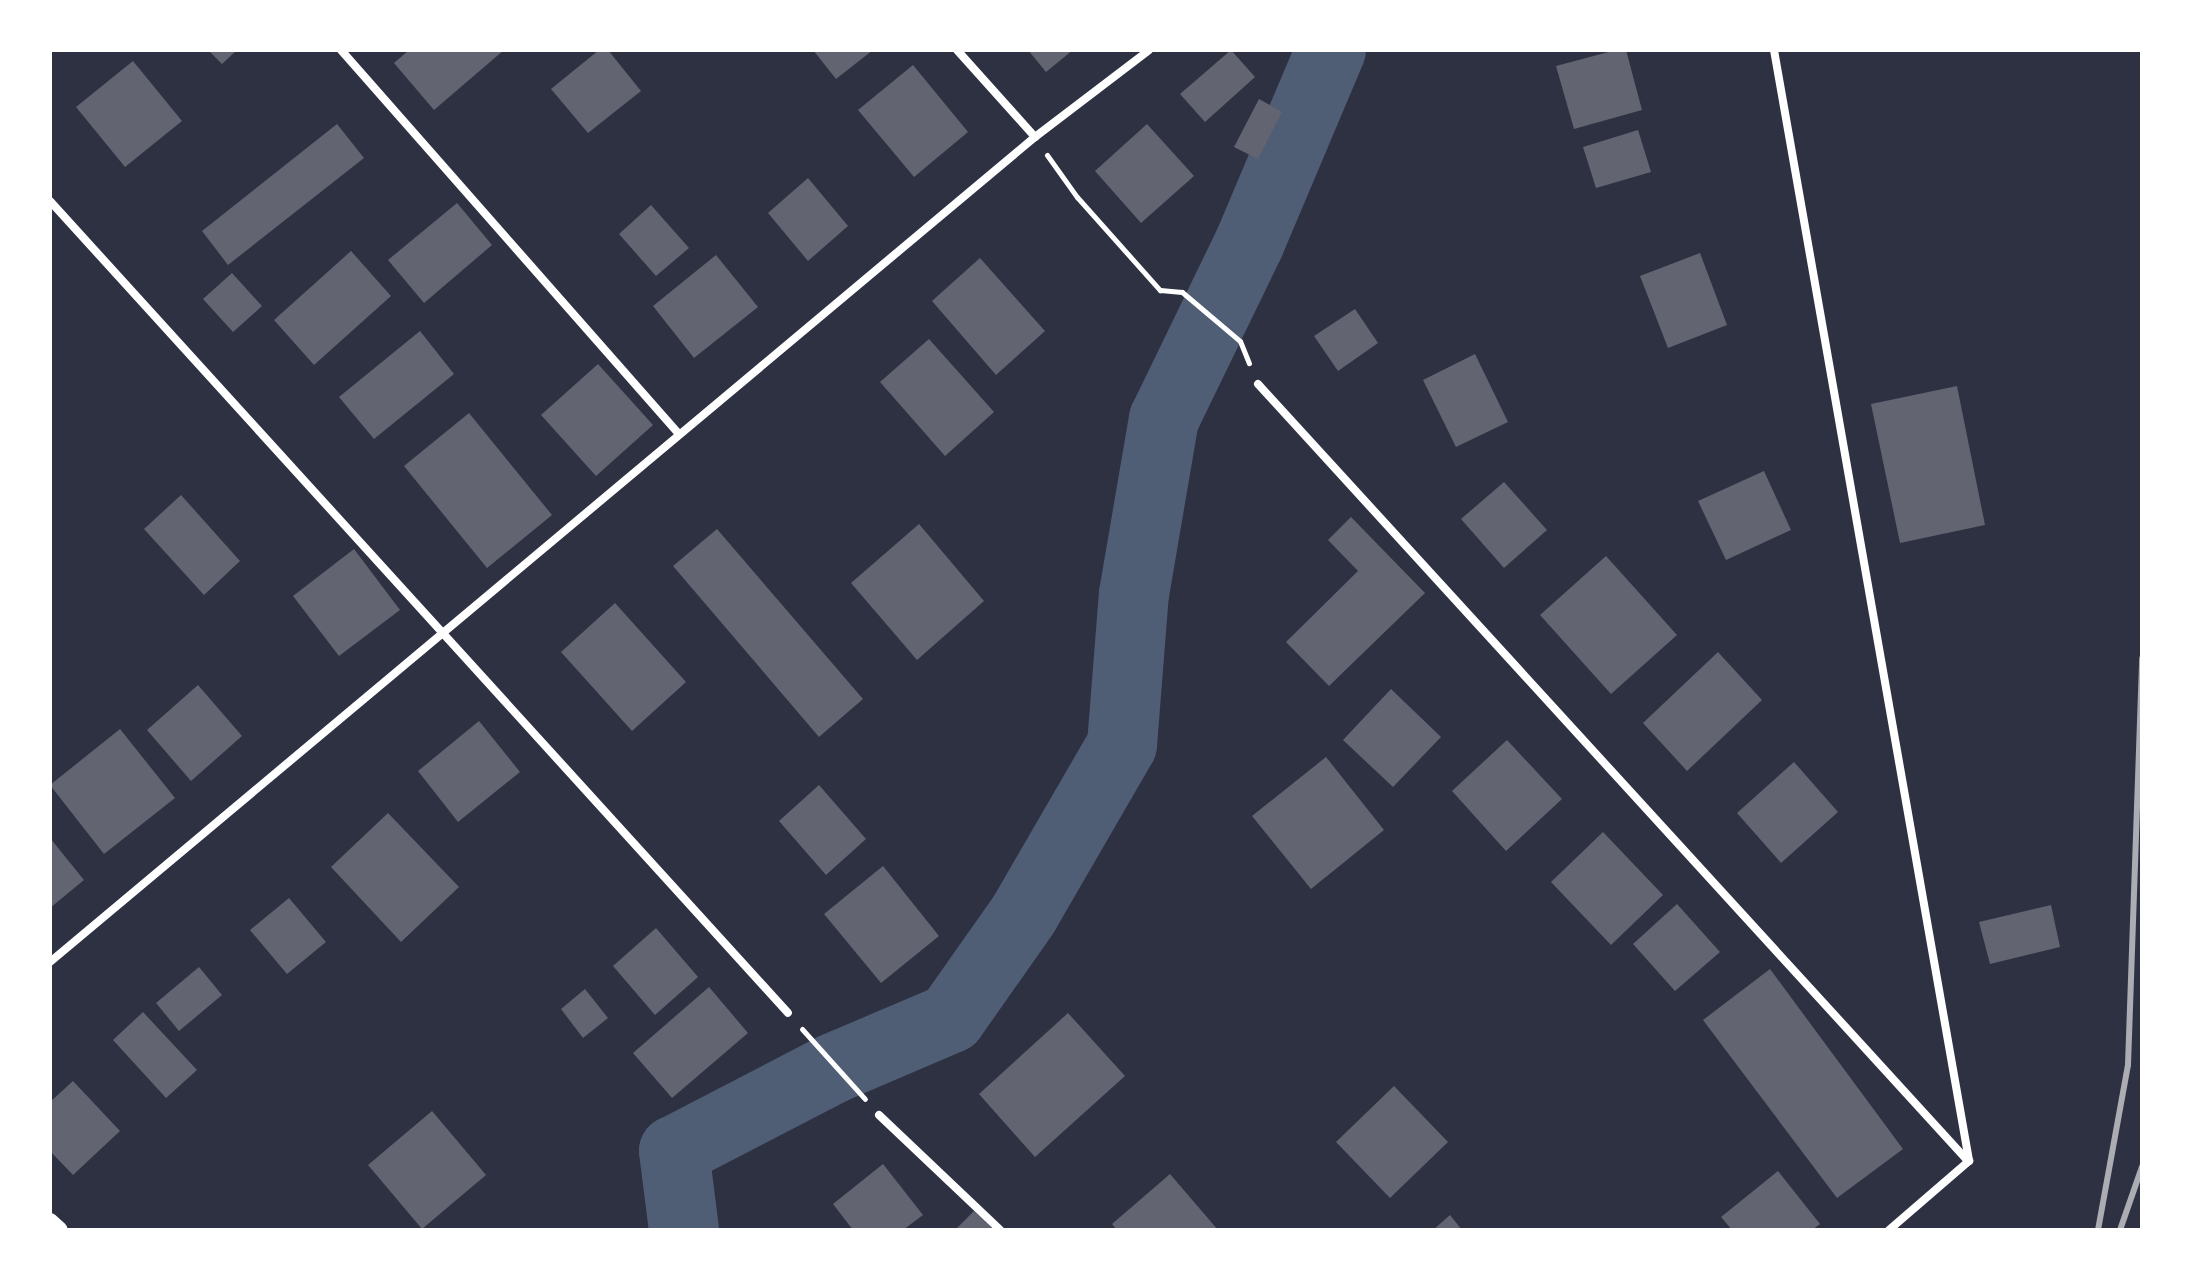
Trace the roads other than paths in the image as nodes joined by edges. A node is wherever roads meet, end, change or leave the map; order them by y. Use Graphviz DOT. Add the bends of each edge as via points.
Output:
graph roads {
  1 [pos="341,50"];
  2 [pos="957,50"];
  3 [pos="1149,50"];
  4 [pos="1774,50"];
  5 [pos="1035,137"];
  6 [pos="50,201"];
  7 [pos="1258,384"];
  8 [pos="679,434"];
  9 [pos="446,631"];
  10 [pos="50,962"];
  11 [pos="788,1013"];
  12 [pos="879,1115"];
  13 [pos="1969,1161"];
  14 [pos="50,1221"];
  15 [pos="60,1230"];
  16 [pos="1000,1230"];
  17 [pos="1889,1230"];
  1 -- 8 [label="street"];
  2 -- 5 [label="street"];
  3 -- 5 [label="street"];
  4 -- 13 [label="street"];
  5 -- 8 [label="street"];
  6 -- 9 [label="street"];
  7 -- 13 [label="street"];
  8 -- 9 [label="street"];
  9 -- 10 [label="street"];
  9 -- 11 [label="street"];
  12 -- 16 [label="street"];
  13 -- 17 [label="street"];
  14 -- 15 [label="main road"];
}
